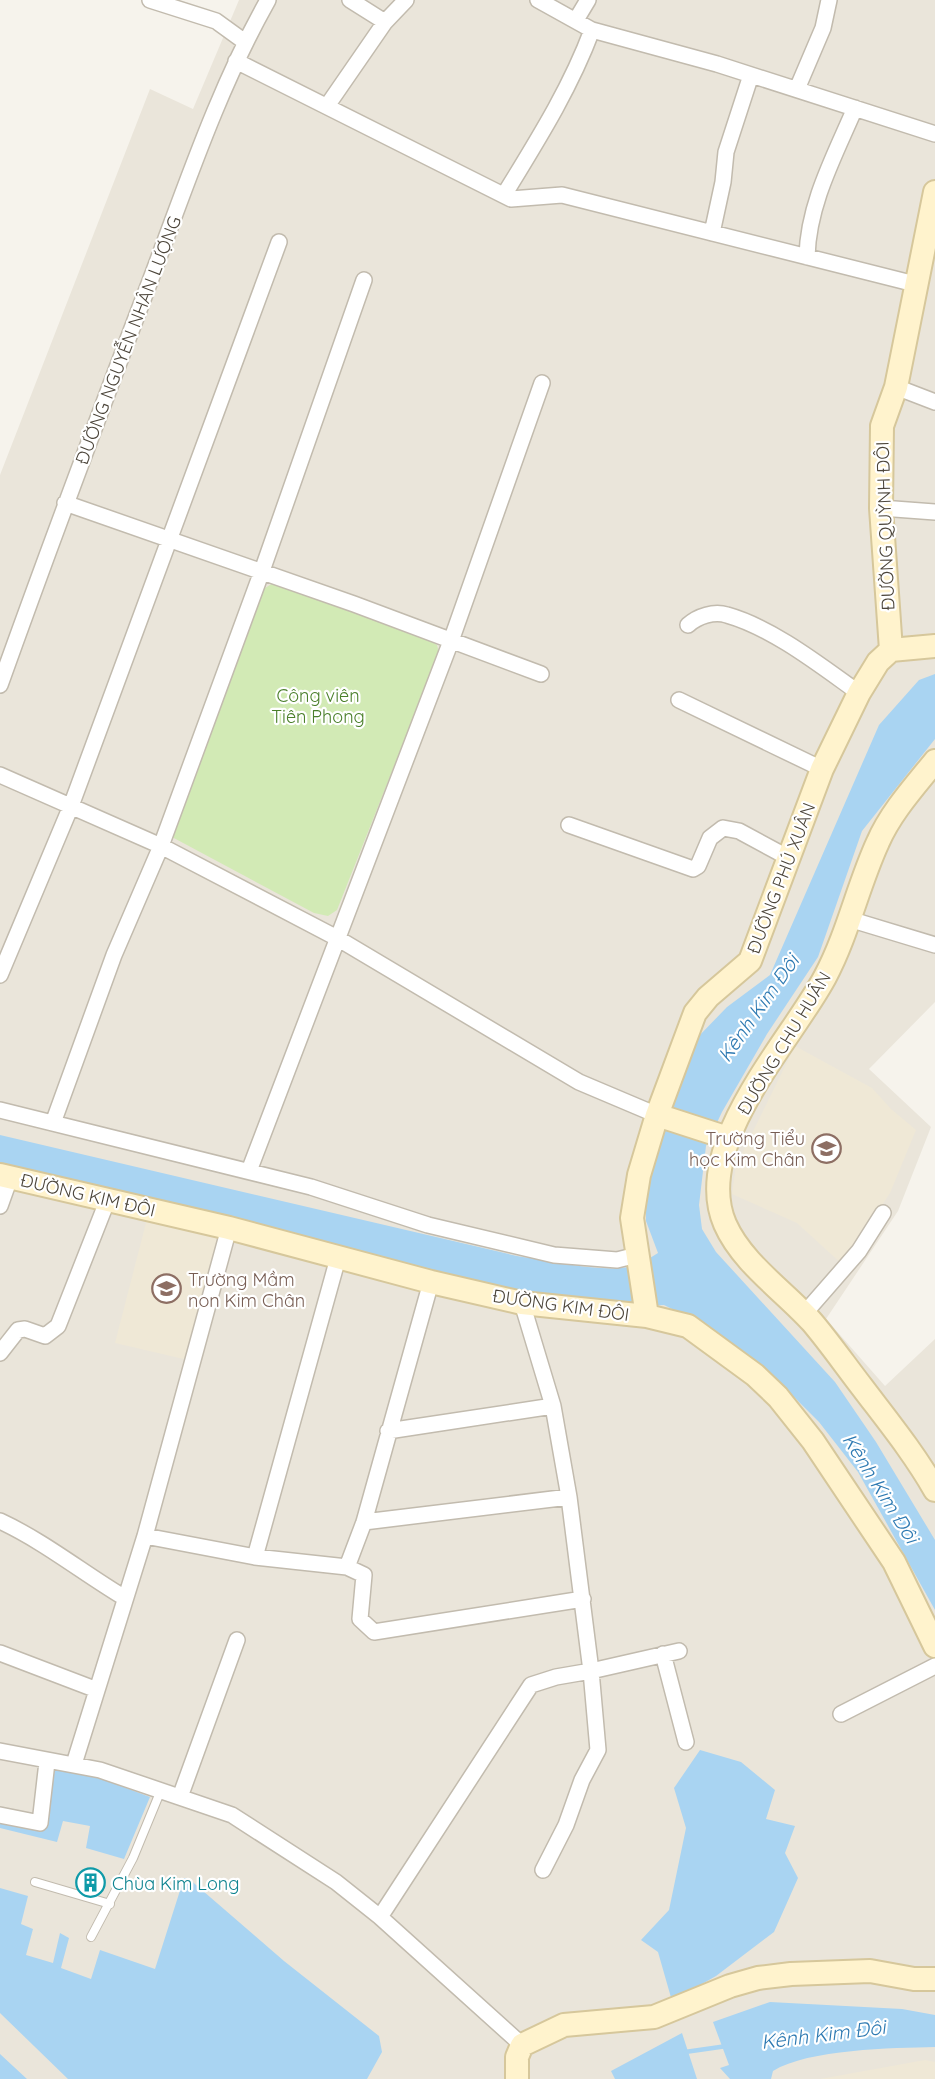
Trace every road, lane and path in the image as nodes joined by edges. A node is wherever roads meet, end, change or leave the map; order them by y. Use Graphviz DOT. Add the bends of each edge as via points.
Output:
graph roads {
  1 [pos="150,0"];
  2 [pos="268,0"];
  3 [pos="350,0"];
  4 [pos="406,0"];
  5 [pos="538,0"];
  6 [pos="588,0"];
  7 [pos="829,0"];
  8 [pos="576,20"];
  9 [pos="385,22"];
  10 [pos="592,30"];
  11 [pos="244,42"];
  12 [pos="237,61"];
  13 [pos="751,75"];
  14 [pos="797,90"];
  15 [pos="327,106"];
  16 [pos="855,108"];
  17 [pos="935,134"];
  18 [pos="935,192"];
  19 [pos="504,195"];
  20 [pos="712,233"];
  21 [pos="279,242"];
  22 [pos="807,257"];
  23 [pos="364,280"];
  24 [pos="915,284"];
  25 [pos="542,383"];
  26 [pos="896,387"];
  27 [pos="935,402"];
  28 [pos="65,503"];
  29 [pos="881,508"];
  30 [pos="935,512"];
  31 [pos="168,539"];
  32 [pos="262,571"];
  33 [pos="688,625"];
  34 [pos="451,640"];
  35 [pos="935,646"];
  36 [pos="891,651"];
  37 [pos="541,674"];
  38 [pos="0,685"];
  39 [pos="859,693"];
  40 [pos="679,700"];
  41 [pos="934,763"];
  42 [pos="822,769"];
  43 [pos="0,775"];
  44 [pos="71,806"];
  45 [pos="569,825"];
  46 [pos="161,846"];
  47 [pos="789,858"];
  48 [pos="849,919"];
  49 [pos="337,938"];
  50 [pos="935,945"];
  51 [pos="0,975"];
  52 [pos="0,1110"];
  53 [pos="657,1115"];
  54 [pos="53,1123"];
  55 [pos="728,1138"];
  56 [pos="249,1171"];
  57 [pos="5,1176"];
  58 [pos="108,1199"];
  59 [pos="0,1206"];
  60 [pos="883,1213"];
  61 [pos="229,1228"];
  62 [pos="637,1256"];
  63 [pos="338,1257"];
  64 [pos="431,1282"];
  65 [pos="522,1303"];
  66 [pos="647,1311"];
  67 [pos="804,1314"];
  68 [pos="0,1353"];
  69 [pos="553,1406"];
  70 [pos="387,1431"];
  71 [pos="935,1490"];
  72 [pos="569,1497"];
  73 [pos="0,1521"];
  74 [pos="364,1522"];
  75 [pos="145,1536"];
  76 [pos="255,1557"];
  77 [pos="347,1567"];
  78 [pos="125,1598"];
  79 [pos="583,1599"];
  80 [pos="237,1640"];
  81 [pos="935,1646"];
  82 [pos="0,1653"];
  83 [pos="935,1666"];
  84 [pos="591,1671"];
  85 [pos="97,1690"];
  86 [pos="841,1714"];
  87 [pos="686,1742"];
  88 [pos="0,1751"];
  89 [pos="47,1762"];
  90 [pos="74,1764"];
  91 [pos="161,1791"];
  92 [pos="180,1797"];
  93 [pos="0,1815"];
  94 [pos="543,1870"];
  95 [pos="36,1882"];
  96 [pos="110,1904"];
  97 [pos="380,1917"];
  98 [pos="91,1937"];
  99 [pos="935,1979"];
  100 [pos="522,2045"];
  101 [pos="517,2079"];
  1 -- 11 [label="street" via="216,21"];
  2 -- 11 [label="street, ĐƯỜNG NGUYỄN NHÂN LƯỢNG"];
  3 -- 9 [label="street"];
  4 -- 9 [label="street"];
  5 -- 8 [label="street"];
  6 -- 8 [label="street"];
  7 -- 14 [label="street" via="823,28"];
  8 -- 10 [label="street"];
  9 -- 15 [label="street"];
  10 -- 13 [label="street"];
  10 -- 19 [label="street" via="559,103"];
  11 -- 12 [label="street, ĐƯỜNG NGUYỄN NHÂN LƯỢNG"];
  12 -- 15 [label="street"];
  12 -- 28 [label="street, ĐƯỜNG NGUYỄN NHÂN LƯỢNG"];
  13 -- 14 [label="street"];
  13 -- 20 [label="street" via="726,152"];
  14 -- 16 [label="street"];
  15 -- 19 [label="street"];
  16 -- 17 [label="street"];
  16 -- 22 [label="street" via="815,207 807,236"];
  18 -- 24 [label="street, ĐƯỜNG QUỲNH ĐÔI"];
  19 -- 20 [label="street" via="511,199 562,195"];
  20 -- 22 [label="street"];
  21 -- 31 [label="street"];
  22 -- 24 [label="street"];
  23 -- 32 [label="street"];
  24 -- 26 [label="street, ĐƯỜNG QUỲNH ĐÔI"];
  25 -- 34 [label="street"];
  26 -- 27 [label="street"];
  26 -- 29 [label="street, ĐƯỜNG QUỲNH ĐÔI" via="882,426"];
  28 -- 31 [label="street"];
  28 -- 38 [label="street, ĐƯỜNG NGUYỄN NHÂN LƯỢNG"];
  29 -- 30 [label="street"];
  29 -- 36 [label="street, ĐƯỜNG QUỲNH ĐÔI"];
  31 -- 32 [label="street"];
  31 -- 44 [label="street"];
  32 -- 34 [label="street"];
  32 -- 46 [label="street"];
  33 -- 39 [label="street" via="702,617 726,614 805,655"];
  34 -- 37 [label="street"];
  34 -- 49 [label="street"];
  35 -- 36 [label="street"];
  36 -- 39 [label="street, ĐƯỜNG PHÚ XUÂN" via="878,662"];
  39 -- 42 [label="street, ĐƯỜNG PHÚ XUÂN"];
  40 -- 42 [label="street"];
  41 -- 48 [label="street, ĐƯỜNG CHU HUÂN" via="894,813 878,841"];
  42 -- 47 [label="street, ĐƯỜNG PHÚ XUÂN"];
  43 -- 44 [label="street"];
  44 -- 46 [label="street"];
  44 -- 51 [label="street"];
  45 -- 47 [label="street" via="693,869 710,838 723,828 739,831"];
  46 -- 49 [label="street"];
  46 -- 54 [label="street" via="114,955"];
  47 -- 53 [label="street, ĐƯỜNG PHÚ XUÂN" via="750,961 695,1013"];
  48 -- 50 [label="street"];
  48 -- 55 [label="street, ĐƯỜNG CHU HUÂN" via="825,978 763,1071"];
  49 -- 53 [label="street" via="579,1082"];
  49 -- 56 [label="street"];
  52 -- 54 [label="street"];
  53 -- 55 [label="street"];
  53 -- 62 [label="street, ĐƯỜNG PHÚ XUÂN" via="639,1176 632,1218"];
  54 -- 56 [label="street"];
  55 -- 67 [label="street, ĐƯỜNG CHU HUÂN" via="722,1158 719,1203 725,1224 749,1257"];
  56 -- 62 [label="street" via="428,1225 561,1257 617,1260"];
  57 -- 58 [label="street, ĐƯỜNG KIM ĐÔI"];
  57 -- 59 [label="street"];
  58 -- 61 [label="street, ĐƯỜNG KIM ĐÔI"];
  58 -- 68 [label="street" via="58,1326 45,1336 18,1330"];
  60 -- 67 [label="street" via="859,1251"];
  61 -- 63 [label="street, ĐƯỜNG KIM ĐÔI"];
  61 -- 75 [label="street"];
  62 -- 66 [label="street, ĐƯỜNG PHÚ XUÂN"];
  63 -- 64 [label="street, ĐƯỜNG KIM ĐÔI"];
  63 -- 76 [label="street"];
  64 -- 65 [label="street, ĐƯỜNG KIM ĐÔI"];
  64 -- 70 [label="street"];
  65 -- 66 [label="street, ĐƯỜNG KIM ĐÔI"];
  65 -- 69 [label="street"];
  66 -- 81 [label="street, ĐƯỜNG KIM ĐÔI" via="688,1326 755,1375 777,1397 827,1460 894,1562"];
  67 -- 71 [label="street, ĐƯỜNG CHU HUÂN" via="905,1443"];
  69 -- 70 [label="street"];
  69 -- 72 [label="street"];
  70 -- 74 [label="street"];
  72 -- 74 [label="street"];
  72 -- 79 [label="street"];
  73 -- 78 [label="street"];
  74 -- 77 [label="street"];
  75 -- 76 [label="street"];
  75 -- 78 [label="street"];
  76 -- 77 [label="street"];
  77 -- 79 [label="street" via="364,1575 360,1618 374,1632"];
  78 -- 85 [label="street"];
  79 -- 84 [label="street"];
  80 -- 92 [label="street"];
  82 -- 85 [label="street"];
  83 -- 86 [label="street"];
  84 -- 87 [label="street" via="671,1653"];
  84 -- 94 [label="street" via="598,1750"];
  84 -- 97 [label="street" via="531,1685"];
  85 -- 90 [label="street"];
  88 -- 89 [label="street"];
  89 -- 90 [label="street"];
  89 -- 93 [label="street" via="40,1823"];
  90 -- 91 [label="street"];
  91 -- 92 [label="street"];
  91 -- 96 [label="lane"];
  92 -- 97 [label="street" via="232,1815 336,1882"];
  95 -- 96 [label="lane"];
  96 -- 98 [label="lane"];
  97 -- 100 [label="street"];
  99 -- 100 [label="street" via="870,1971 758,1978 654,2017 564,2025"];
  100 -- 101 [label="street" via="517,2057"];
}
